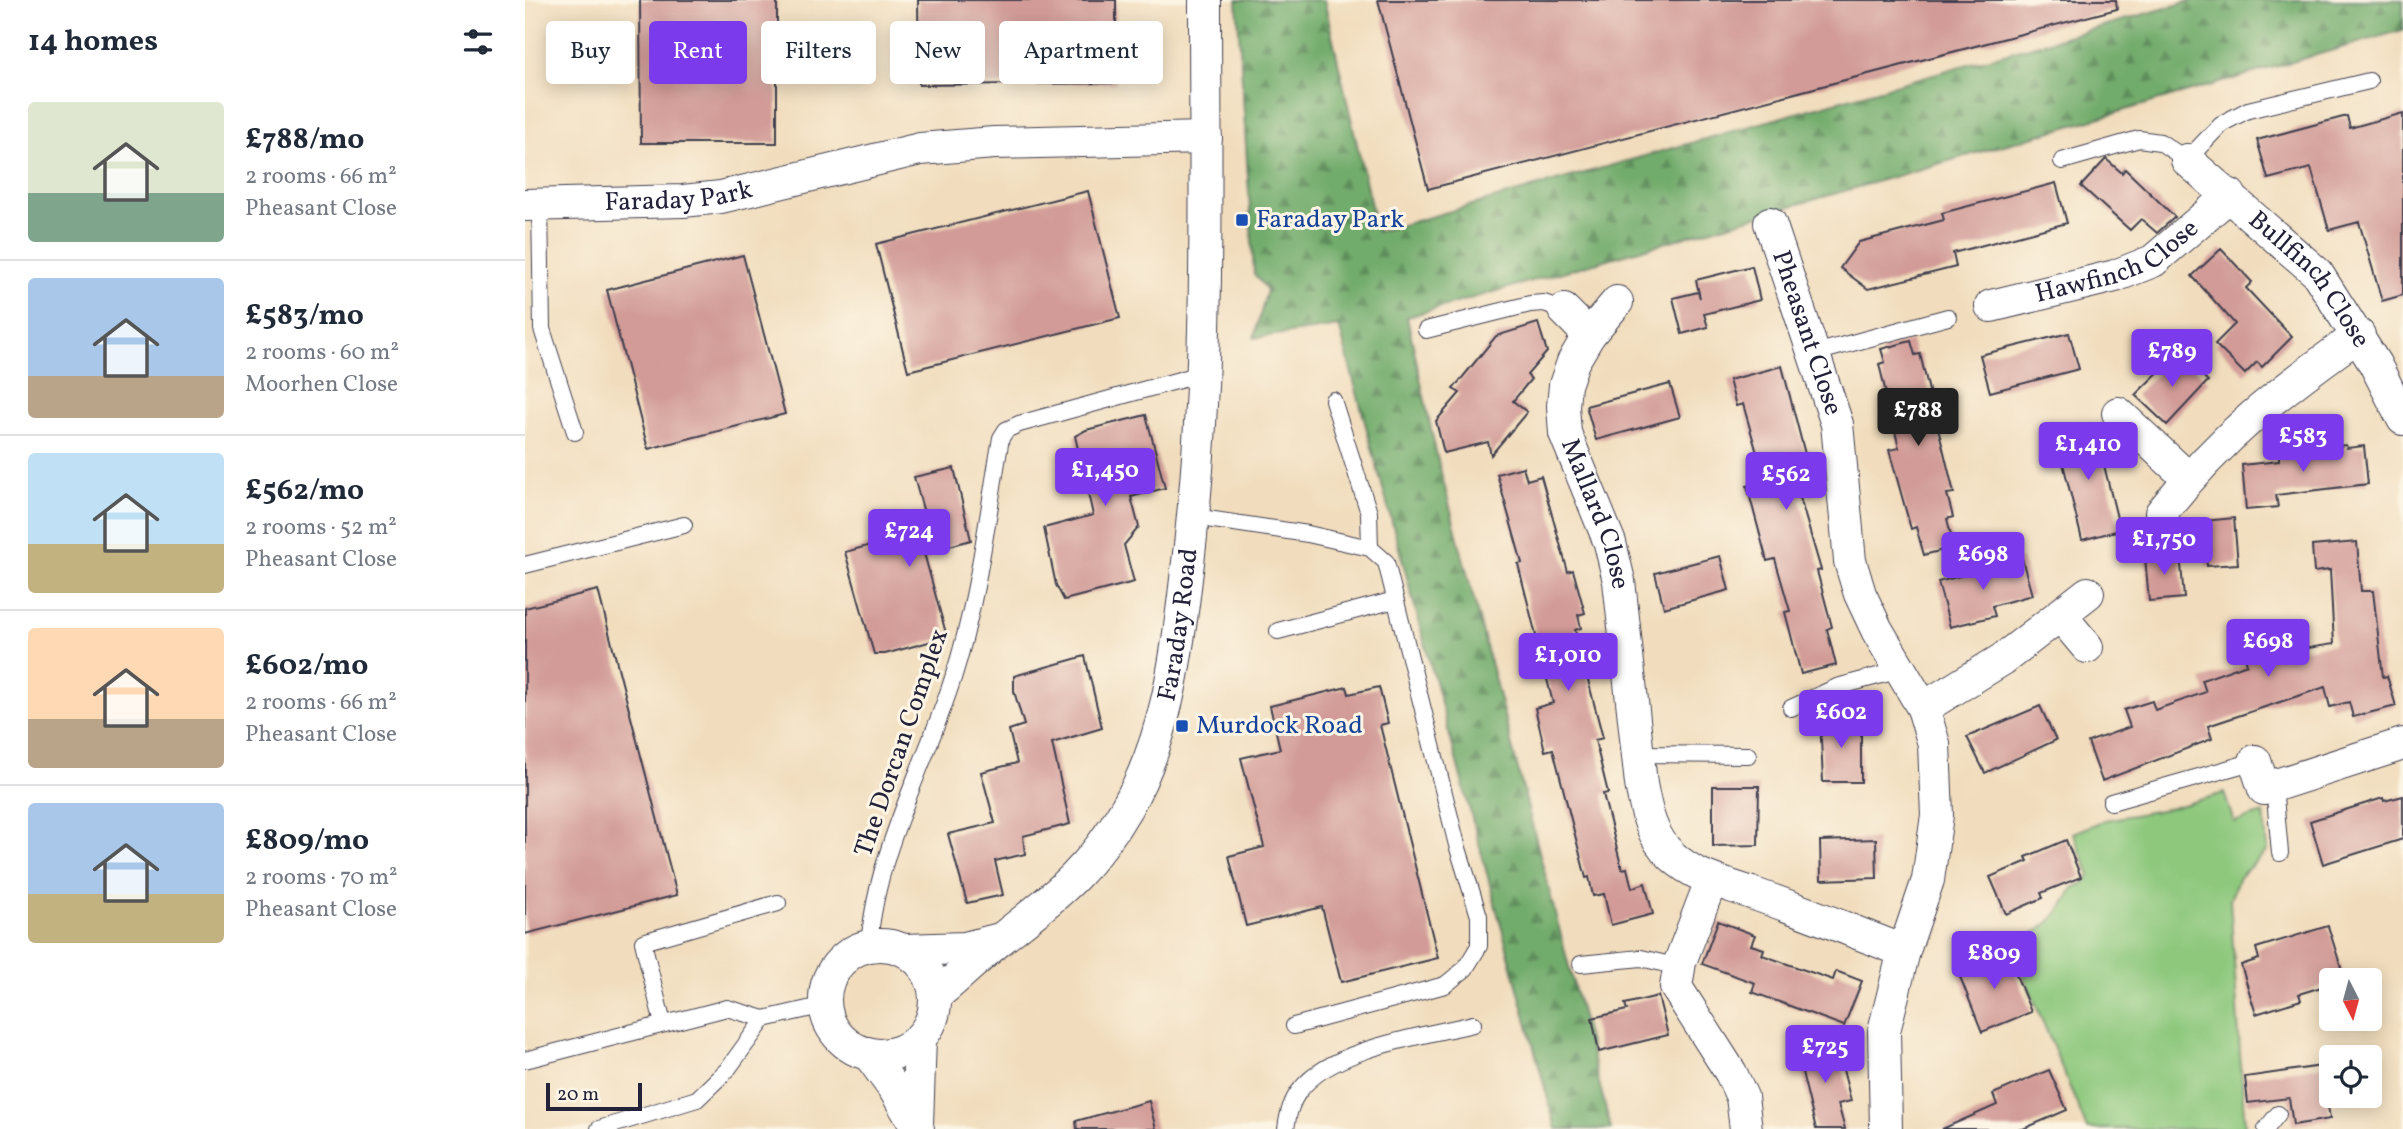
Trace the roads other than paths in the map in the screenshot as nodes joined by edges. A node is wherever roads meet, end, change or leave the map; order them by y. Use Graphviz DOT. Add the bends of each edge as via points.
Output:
graph roads {
  1 [pos="1205,0"];
  2 [pos="2369,80"];
  3 [pos="1206,138"];
  4 [pos="2061,160"];
  5 [pos="2187,160"];
  6 [pos="2230,195"];
  7 [pos="532,204"];
  8 [pos="1770,223"];
  9 [pos="1617,302"];
  10 [pos="1991,306"];
  11 [pos="1564,310"];
  12 [pos="1948,317"];
  13 [pos="1426,330"];
  14 [pos="1589,335"];
  15 [pos="2359,335"];
  16 [pos="1815,353"];
  17 [pos="1205,373"];
  18 [pos="1333,400"];
  19 [pos="2117,413"];
  20 [pos="2403,419"];
  21 [pos="575,432"];
  22 [pos="2188,478"];
  23 [pos="2161,513"];
  24 [pos="1194,517"];
  25 [pos="684,525"];
  26 [pos="1370,548"];
  27 [pos="525,565"];
  28 [pos="2088,593"];
  29 [pos="1395,600"];
  30 [pos="2061,616"];
  31 [pos="1278,631"];
  32 [pos="2087,647"];
  33 [pos="1901,670"];
  34 [pos="1791,708"];
  35 [pos="1923,708"];
  36 [pos="2403,744"];
  37 [pos="1638,754"];
  38 [pos="1748,755"];
  39 [pos="2264,774"];
  40 [pos="2111,802"];
  41 [pos="2280,853"];
  42 [pos="1711,881"];
  43 [pos="778,903"];
  44 [pos="1001,939"];
  45 [pos="869,946"];
  46 [pos="904,950"];
  47 [pos="1904,951"];
  48 [pos="1580,964"];
  49 [pos="1679,967"];
  50 [pos="935,996"];
  51 [pos="825,1005"];
  52 [pos="764,1019"];
  53 [pos="663,1024"];
  54 [pos="1473,1024"];
  55 [pos="1294,1026"];
  56 [pos="920,1038"];
  57 [pos="868,1053"];
  58 [pos="525,1060"];
  59 [pos="2278,1114"];
  60 [pos="918,1127"];
  61 [pos="599,1129"];
  62 [pos="1286,1129"];
  63 [pos="1746,1129"];
  64 [pos="1886,1129"];
  65 [pos="2266,1129"];
  1 -- 3 [label="street, Faraday Road"];
  2 -- 5 [label="lane" via="2248,110 2221,124"];
  3 -- 7 [label="street, Faraday Park" via="994,142 933,148 721,197"];
  3 -- 17 [label="street, Faraday Road"];
  4 -- 5 [label="lane" via="2140,139 2160,142"];
  5 -- 6 [label="street, Bullfinch Close"];
  6 -- 10 [label="street, Hawfinch Close" via="2153,261 2115,276"];
  6 -- 15 [label="street, Bullfinch Close" via="2317,273"];
  7 -- 21 [label="lane" via="542,329"];
  8 -- 16 [label="street, Pheasant Close"];
  9 -- 14 [label="street, Mallard Close"];
  11 -- 13 [label="lane" via="1530,304"];
  11 -- 14 [label="street"];
  12 -- 16 [label="lane"];
  14 -- 37 [label="street, Mallard Close" via="1565,385 1565,433 1610,543 1619,581"];
  15 -- 20 [label="street, Bullfinch Close"];
  15 -- 22 [label="street" via="2249,417"];
  16 -- 33 [label="street, Pheasant Close" via="1837,424 1850,561 1860,594"];
  17 -- 24 [label="street, Faraday Road"];
  17 -- 45 [label="lane, The Dorcan Complex" via="1019,424 1001,438 966,635 886,856"];
  18 -- 26 [label="lane" via="1369,513"];
  19 -- 22 [label="street"];
  22 -- 23 [label="street"];
  24 -- 26 [label="lane"];
  24 -- 44 [label="street, Faraday Road" via="1180,628 1149,763 1126,809 1090,862 1055,898"];
  25 -- 27 [label="lane"];
  26 -- 29 [label="lane" via="1386,562"];
  28 -- 30 [label="street"];
  29 -- 31 [label="lane"];
  29 -- 55 [label="lane" via="1479,916 1479,946 1465,969 1445,985"];
  30 -- 32 [label="street"];
  30 -- 35 [label="street" via="1966,685"];
  33 -- 34 [label="lane" via="1837,687"];
  33 -- 35 [label="street, Pheasant Close"];
  35 -- 47 [label="street, Pheasant Close" via="1934,744 1937,815 1928,880"];
  36 -- 39 [label="street"];
  37 -- 38 [label="lane"];
  37 -- 42 [label="street, Mallard Close" via="1647,815 1655,836 1670,855"];
  39 -- 40 [label="lane"];
  39 -- 41 [label="lane"];
  42 -- 47 [label="street, Mallard Close"];
  42 -- 49 [label="street"];
  43 -- 53 [label="lane" via="643,942"];
  44 -- 46 [label="street, Faraday Road" via="965,948"];
  44 -- 50 [label="street, Faraday Road"];
  45 -- 46 [label="street"];
  45 -- 51 [label="street" via="838,964 828,980"];
  46 -- 50 [label="street" via="926,969"];
  47 -- 64 [label="street, Pheasant Close" via="1884,1031"];
  48 -- 49 [label="lane" via="1641,958"];
  49 -- 63 [label="street" via="1679,993 1731,1073 1742,1097"];
  50 -- 56 [label="street" via="929,1026"];
  51 -- 52 [label="lane"];
  51 -- 57 [label="street" via="837,1035"];
  52 -- 53 [label="lane" via="727,1008"];
  52 -- 61 [label="lane" via="727,1070 697,1099"];
  53 -- 58 [label="lane"];
  54 -- 62 [label="lane" via="1360,1053 1325,1069 1300,1089"];
  56 -- 57 [label="street" via="893,1053"];
  56 -- 60 [label="street"];
  57 -- 60 [label="street"];
  59 -- 65 [label="lane"];
}
